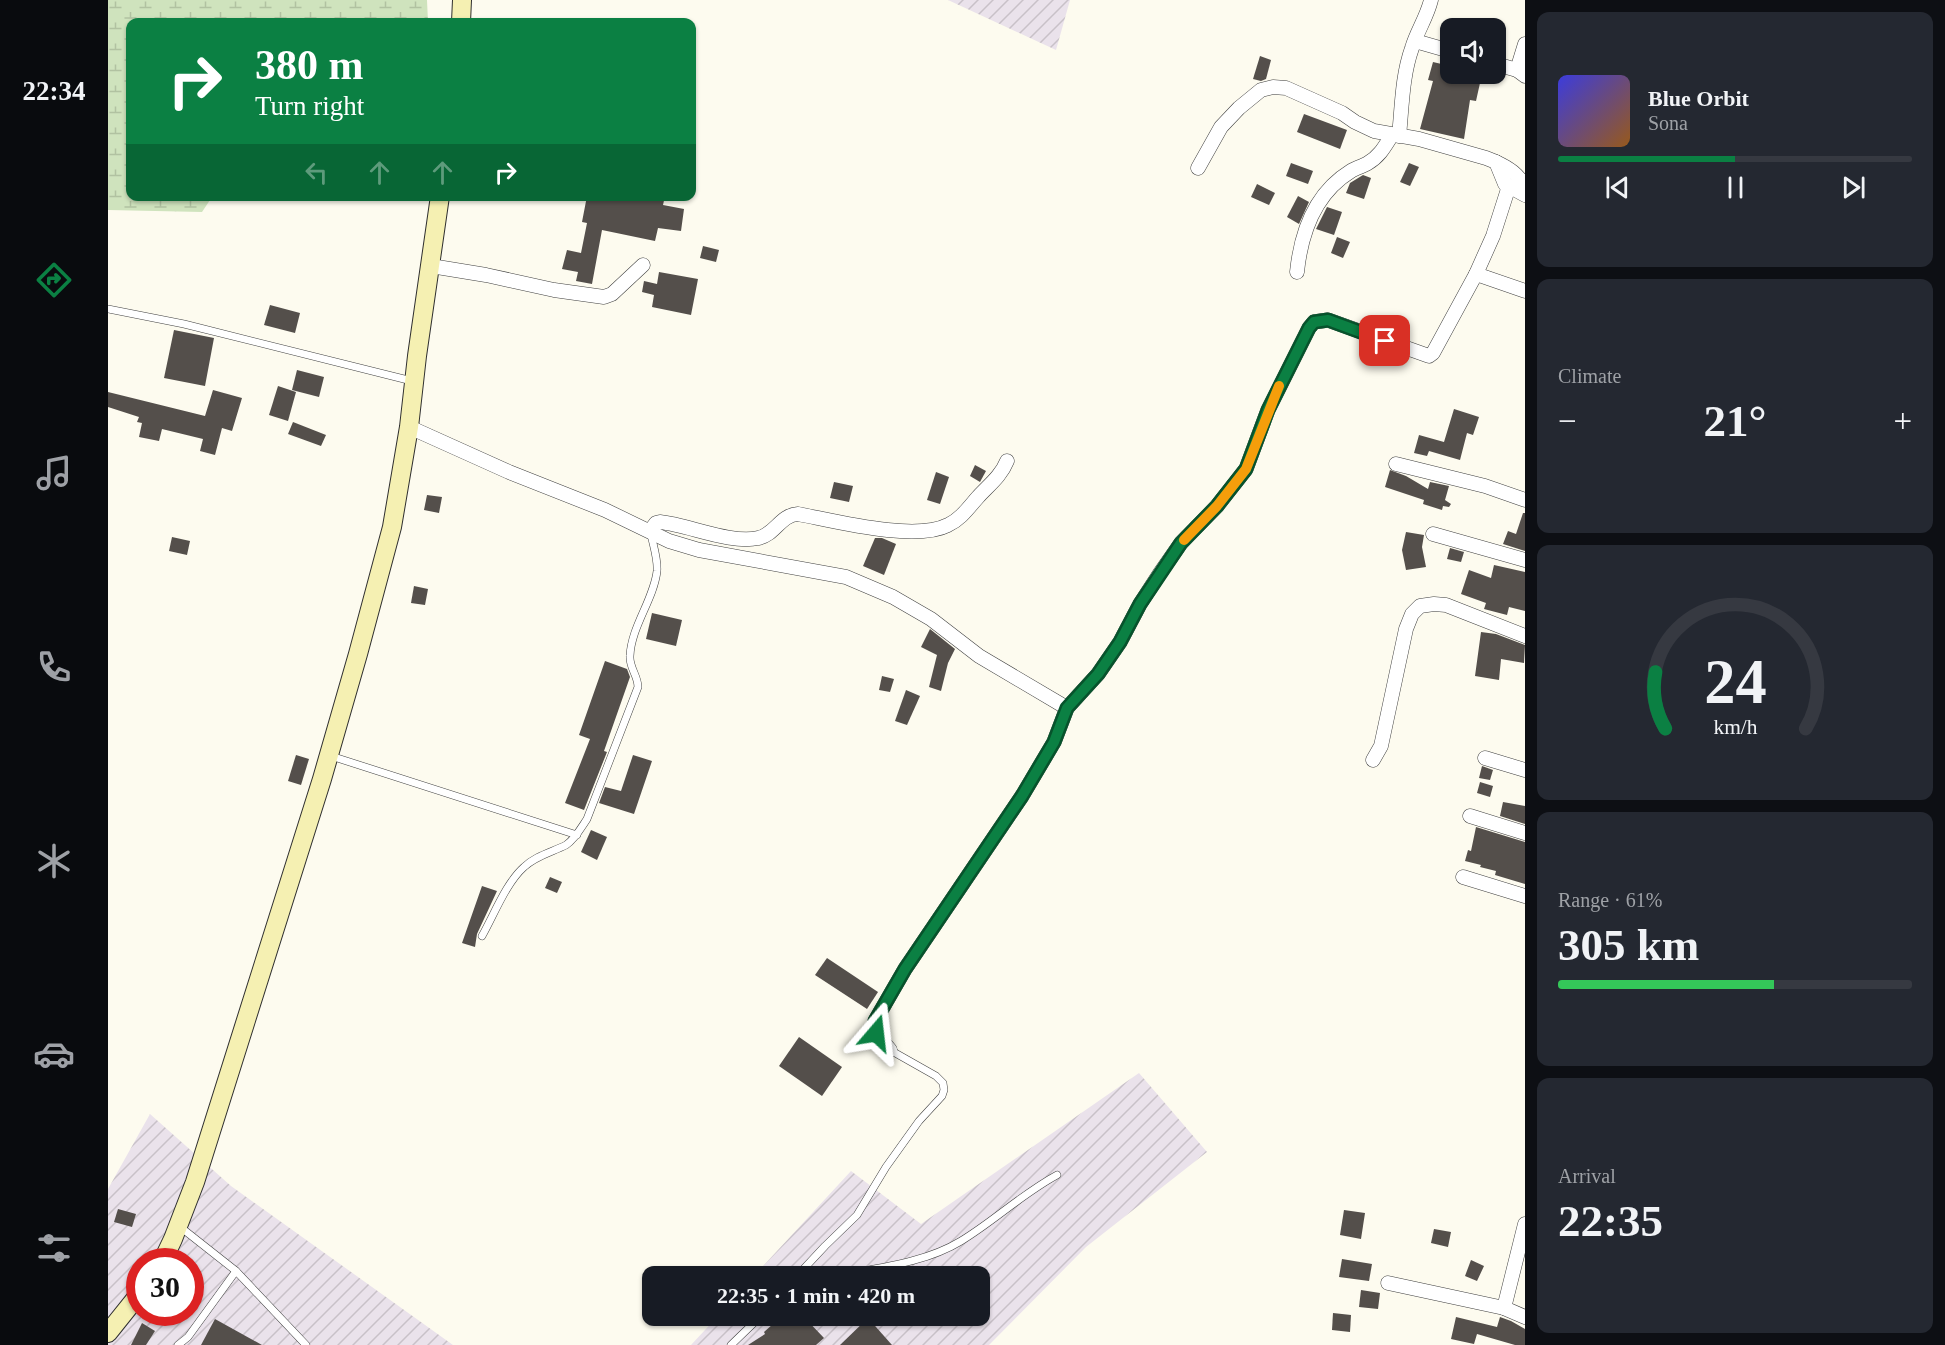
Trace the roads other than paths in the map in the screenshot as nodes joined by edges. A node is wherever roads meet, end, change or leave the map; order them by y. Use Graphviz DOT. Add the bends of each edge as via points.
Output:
graph roads {
  1 [pos="462,0"];
  2 [pos="1431,0"];
  3 [pos="460,18"];
  4 [pos="1415,41"];
  5 [pos="1525,44"];
  6 [pos="1440,48"];
  7 [pos="1506,68"];
  8 [pos="1521,73"];
  9 [pos="1396,136"];
  10 [pos="1496,162"];
  11 [pos="1198,168"];
  12 [pos="1509,186"];
  13 [pos="1525,187"];
  14 [pos="1525,195"];
  15 [pos="439,201"];
  16 [pos="642,265"];
  17 [pos="431,266"];
  18 [pos="1297,272"];
  19 [pos="1476,274"];
  20 [pos="1525,291"];
  21 [pos="108,309"];
  22 [pos="414,381"];
  23 [pos="409,428"];
  24 [pos="1007,461"];
  25 [pos="1396,464"];
  26 [pos="1525,500"];
  27 [pos="650,531"];
  28 [pos="1433,534"];
  29 [pos="1525,560"];
  30 [pos="1525,636"];
  31 [pos="1067,708"];
  32 [pos="328,756"];
  33 [pos="1485,758"];
  34 [pos="1373,760"];
  35 [pos="1525,770"];
  36 [pos="1470,816"];
  37 [pos="1525,833"];
  38 [pos="577,834"];
  39 [pos="1463,877"];
  40 [pos="1525,896"];
  41 [pos="482,936"];
  42 [pos="890,1050"];
  43 [pos="1056,1175"];
  44 [pos="1525,1224"];
  45 [pos="178,1226"];
  46 [pos="168,1248"];
  47 [pos="808,1266"];
  48 [pos="883,1266"];
  49 [pos="236,1271"];
  50 [pos="1388,1283"];
  51 [pos="1503,1308"];
  52 [pos="126,1310"];
  53 [pos="1525,1317"];
  54 [pos="750,1326"];
  55 [pos="108,1333"];
  56 [pos="178,1345"];
  57 [pos="306,1345"];
  58 [pos="731,1345"];
  1 -- 3 [label="street"];
  2 -- 4 [label="street"];
  4 -- 6 [label="street"];
  4 -- 9 [label="street" via="1404,80"];
  5 -- 8 [label="street"];
  7 -- 8 [label="street"];
  9 -- 10 [label="street"];
  9 -- 11 [label="street" via="1364,127 1286,88 1273,87 1261,90 1221,127"];
  9 -- 18 [label="street" via="1379,156 1350,171 1314,209 1305,230"];
  10 -- 12 [label="street"];
  10 -- 13 [label="street" via="1509,168"];
  12 -- 14 [label="street"];
  12 -- 19 [label="street"];
  15 -- 17 [label="street"];
  16 -- 17 [label="street" via="604,297"];
  17 -- 22 [label="street"];
  19 -- 20 [label="street"];
  19 -- 31 [label="street" via="1429,356 1328,320 1314,322 1268,410 1246,469 1181,543 1098,674"];
  21 -- 22 [label="lane"];
  22 -- 23 [label="street"];
  23 -- 27 [label="street"];
  23 -- 32 [label="street" via="392,527"];
  24 -- 27 [label="street" via="995,481 960,517 937,530 909,533 798,513 756,539 660,522"];
  25 -- 26 [label="street"];
  27 -- 31 [label="street" via="699,550 846,577 893,597 979,656"];
  27 -- 38 [label="lane" via="656,578 630,655 638,687 587,819"];
  28 -- 29 [label="street"];
  30 -- 34 [label="street" via="1446,605 1420,606 1406,629 1381,746"];
  31 -- 42 [label="street" via="1054,742 1022,796 905,969 875,1021 876,1033"];
  32 -- 38 [label="lane"];
  32 -- 45 [label="street"];
  33 -- 35 [label="street"];
  36 -- 37 [label="street"];
  38 -- 41 [label="lane" via="568,844 524,866"];
  39 -- 40 [label="street"];
  42 -- 47 [label="lane" via="936,1076 943,1083 942,1096 912,1130 856,1215"];
  43 -- 48 [label="lane" via="960,1242 916,1259"];
  44 -- 51 [label="street"];
  45 -- 46 [label="street"];
  45 -- 49 [label="lane"];
  49 -- 56 [label="lane"];
  49 -- 57 [label="lane"];
  50 -- 51 [label="street"];
  51 -- 53 [label="street"];
  52 -- 55 [label="street"];
  54 -- 58 [label="lane"];
}
